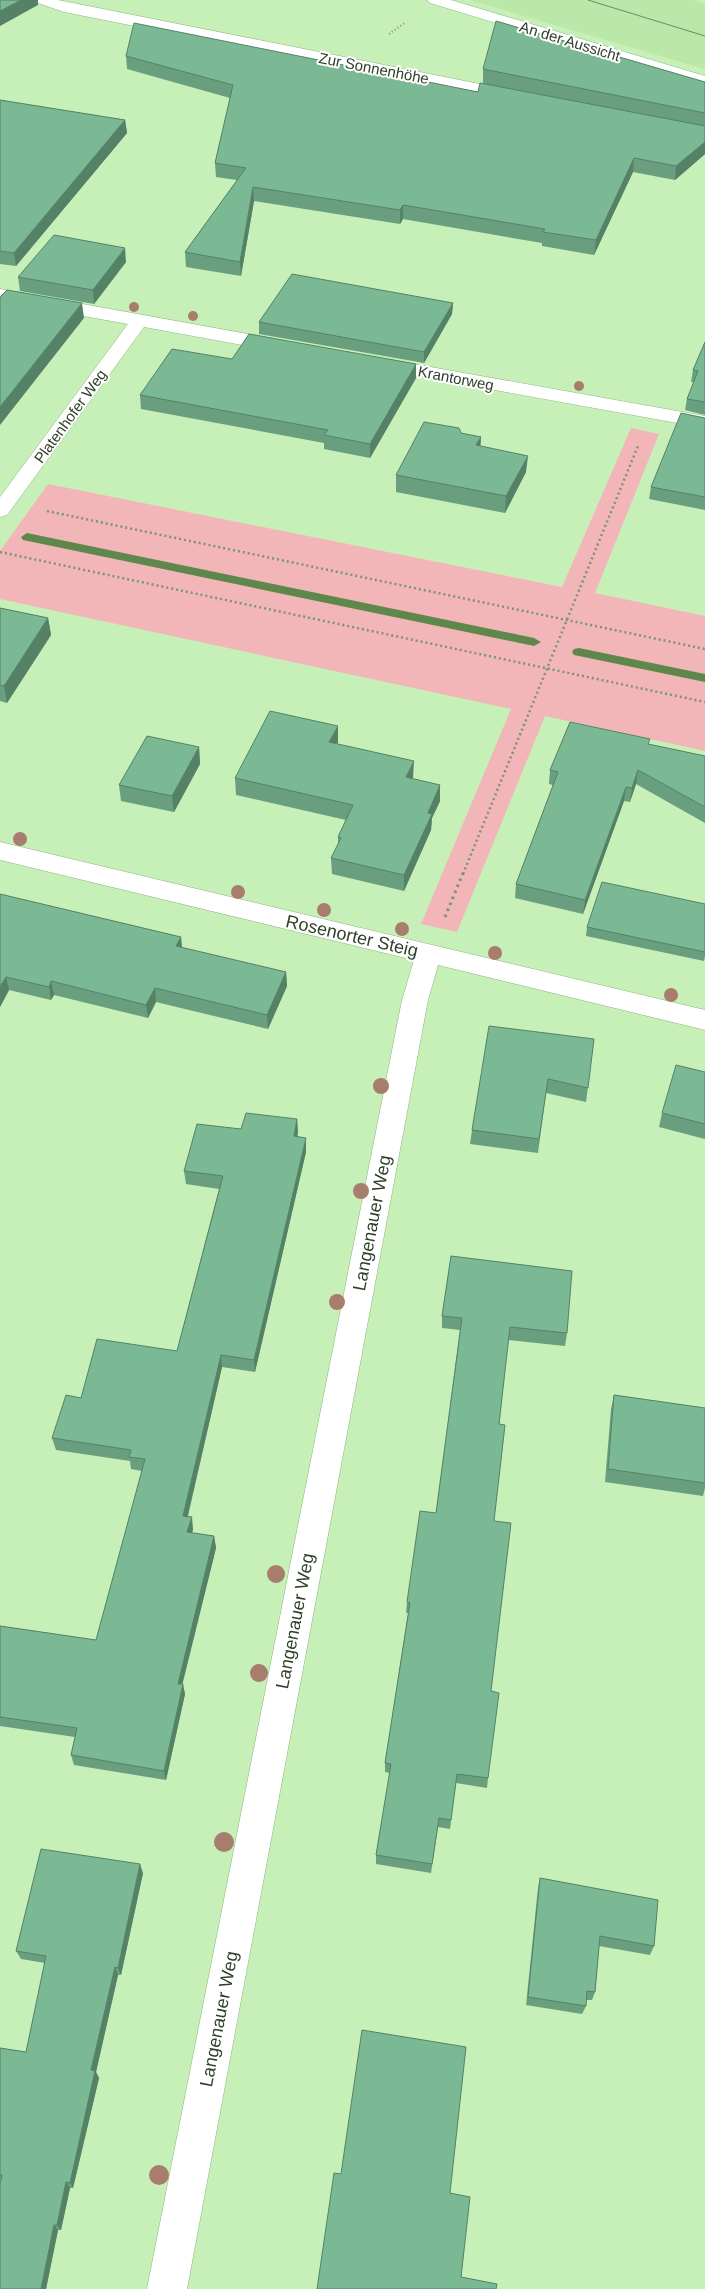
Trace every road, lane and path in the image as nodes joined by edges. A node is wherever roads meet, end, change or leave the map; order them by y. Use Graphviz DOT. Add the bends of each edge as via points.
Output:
graph roads {
  1 [pos="43,0"];
  2 [pos="435,0"];
  3 [pos="705,81"];
  4 [pos="534,100"];
  5 [pos="0,295"];
  6 [pos="140,320"];
  7 [pos="299,349"];
  8 [pos="366,361"];
  9 [pos="651,413"];
  10 [pos="705,422"];
  11 [pos="3,507"];
  12 [pos="0,552"];
  13 [pos="567,618"];
  14 [pos="705,649"];
  15 [pos="546,668"];
  16 [pos="705,702"];
  17 [pos="0,851"];
  18 [pos="429,954"];
  19 [pos="705,1020"];
  20 [pos="167,2289"];
  1 -- 4 [label="street, Zur Sonnenhöhe" via="64,7"];
  2 -- 3 [label="street, An der Aussicht"];
  5 -- 6 [label="street"];
  6 -- 7 [label="street"];
  6 -- 11 [label="street, Platenhofer Weg"];
  8 -- 9 [label="street, Krantorweg"];
  9 -- 10 [label="street, Krantorweg"];
  9 -- 13 [label="path"];
  11 -- 13 [label="path"];
  12 -- 15 [label="path"];
  13 -- 14 [label="path"];
  13 -- 15 [label="path"];
  15 -- 16 [label="path"];
  15 -- 18 [label="path"];
  17 -- 18 [label="street, Rosenorter Steig"];
  18 -- 19 [label="street, Rosenorter Steig"];
  18 -- 20 [label="street, Langenauer Weg" via="415,1000"];
}
